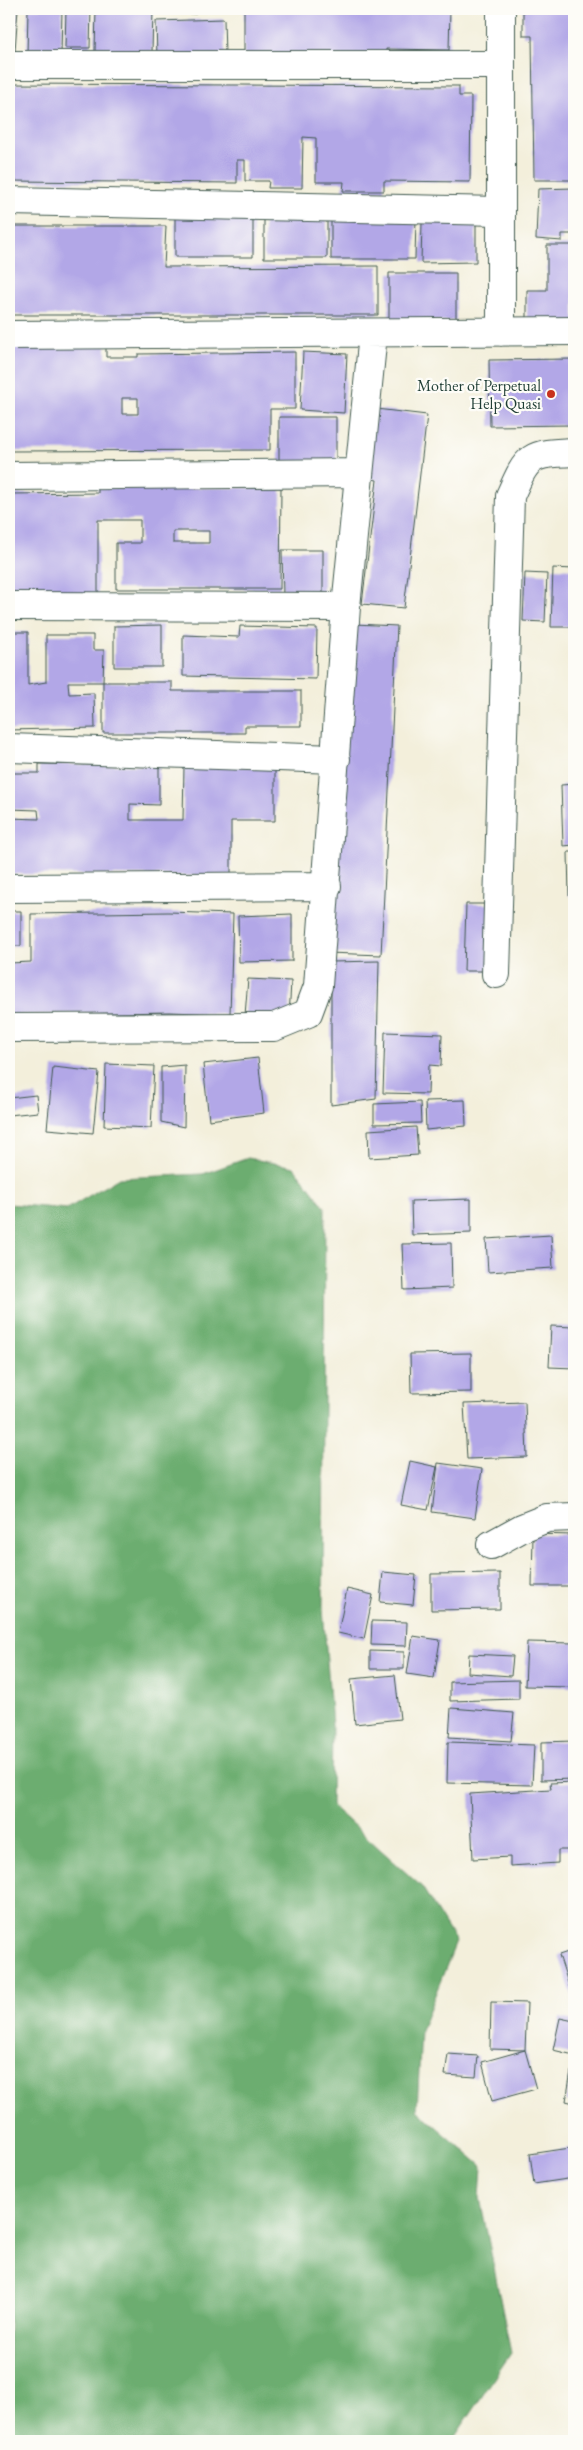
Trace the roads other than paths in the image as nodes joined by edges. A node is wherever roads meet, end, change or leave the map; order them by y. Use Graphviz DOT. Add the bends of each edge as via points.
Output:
graph roads {
  1 [pos="501,9"];
  2 [pos="502,65"];
  3 [pos="9,66"];
  4 [pos="9,201"];
  5 [pos="500,211"];
  6 [pos="574,331"];
  7 [pos="501,332"];
  8 [pos="373,334"];
  9 [pos="9,335"];
  10 [pos="574,452"];
  11 [pos="359,473"];
  12 [pos="9,476"];
  13 [pos="9,606"];
  14 [pos="346,607"];
  15 [pos="9,748"];
  16 [pos="336,759"];
  17 [pos="327,886"];
  18 [pos="9,888"];
  19 [pos="496,974"];
  20 [pos="9,1028"];
  21 [pos="574,1517"];
  22 [pos="491,1545"];
  1 -- 2 [label="street"];
  2 -- 3 [label="street"];
  2 -- 5 [label="street"];
  4 -- 5 [label="street"];
  5 -- 7 [label="street"];
  6 -- 7 [label="street"];
  7 -- 8 [label="street"];
  8 -- 9 [label="street"];
  8 -- 11 [label="street"];
  10 -- 19 [label="street" via="542,453 524,465 510,496"];
  11 -- 12 [label="street"];
  11 -- 14 [label="street"];
  13 -- 14 [label="street"];
  14 -- 16 [label="street"];
  15 -- 16 [label="street"];
  16 -- 17 [label="street"];
  17 -- 18 [label="street"];
  17 -- 20 [label="street" via="318,986 308,1013 274,1027"];
  21 -- 22 [label="street" via="547,1518"];
}
